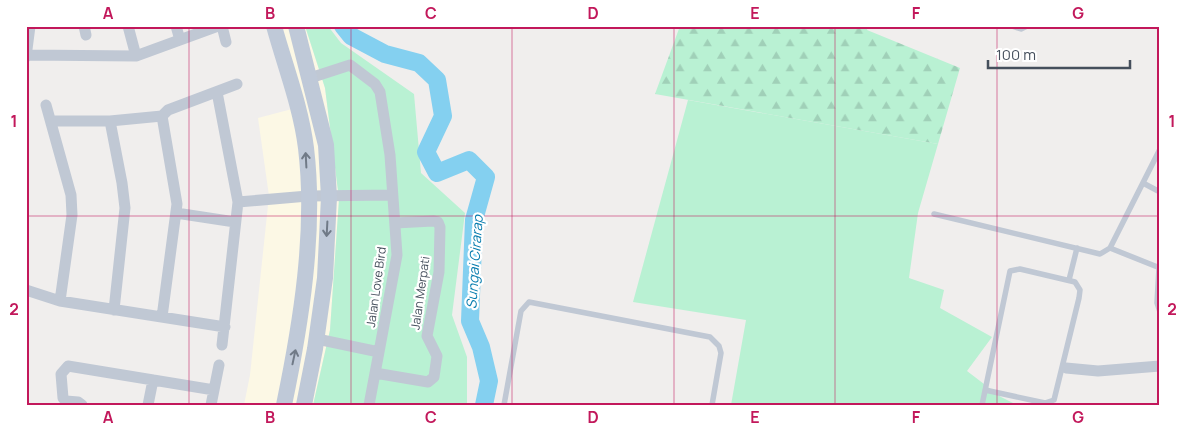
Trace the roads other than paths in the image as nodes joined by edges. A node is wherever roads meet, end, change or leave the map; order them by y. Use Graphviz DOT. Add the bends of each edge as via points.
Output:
graph roads {
  1 [pos="30,26"];
  2 [pos="128,26"];
  3 [pos="176,26"];
  4 [pos="218,26"];
  5 [pos="222,26"];
  6 [pos="274,26"];
  7 [pos="296,26"];
  8 [pos="1012,26"];
  9 [pos="1026,26"];
  10 [pos="180,40"];
  11 [pos="226,42"];
  12 [pos="26,56"];
  13 [pos="136,56"];
  14 [pos="310,78"];
  15 [pos="237,84"];
  16 [pos="218,92"];
  17 [pos="46,105"];
  18 [pos="162,116"];
  19 [pos="110,121"];
  20 [pos="52,122"];
  21 [pos="1160,149"];
  22 [pos="1143,183"];
  23 [pos="1160,192"];
  24 [pos="392,195"];
  25 [pos="318,196"];
  26 [pos="238,202"];
  27 [pos="176,213"];
  28 [pos="934,214"];
  29 [pos="236,222"];
  30 [pos="395,223"];
  31 [pos="1077,248"];
  32 [pos="1110,248"];
  33 [pos="1160,268"];
  34 [pos="1070,280"];
  35 [pos="26,290"];
  36 [pos="60,301"];
  37 [pos="114,310"];
  38 [pos="1160,312"];
  39 [pos="162,318"];
  40 [pos="225,327"];
  41 [pos="317,339"];
  42 [pos="222,345"];
  43 [pos="379,352"];
  44 [pos="219,365"];
  45 [pos="1160,366"];
  46 [pos="1066,368"];
  47 [pos="375,372"];
  48 [pos="153,380"];
  49 [pos="214,390"];
  50 [pos="986,390"];
  51 [pos="82,405"];
  52 [pos="148,405"];
  53 [pos="211,405"];
  54 [pos="284,405"];
  55 [pos="304,405"];
  56 [pos="369,405"];
  57 [pos="504,405"];
  58 [pos="712,405"];
  59 [pos="982,405"];
  1 -- 12 [label="street"];
  2 -- 13 [label="street"];
  3 -- 10 [label="street"];
  4 -- 10 [label="street"];
  5 -- 11 [label="street"];
  25 -- 6 [label="main road, one-way"];
  7 -- 14 [label="main road"];
  8 -- 9 [label="lane" via="1021,29"];
  10 -- 13 [label="street"];
  12 -- 13 [label="street"];
  14 -- 24 [label="street, Jalan Love Bird" via="349,65 378,89 390,155"];
  14 -- 25 [label="main road" via="326,145"];
  15 -- 16 [label="street"];
  16 -- 18 [label="street" via="168,110"];
  16 -- 26 [label="street"];
  17 -- 20 [label="street"];
  18 -- 19 [label="street"];
  18 -- 27 [label="street" via="176,190"];
  19 -- 20 [label="street"];
  19 -- 37 [label="street" via="125,208"];
  20 -- 36 [label="street" via="71,195 72,215"];
  21 -- 22 [label="lane"];
  22 -- 23 [label="lane"];
  22 -- 32 [label="lane"];
  24 -- 25 [label="street"];
  24 -- 30 [label="street, Jalan Love Bird"];
  25 -- 26 [label="street"];
  25 -- 41 [label="main road, one-way" via="325,278"];
  54 -- 25 [label="main road, one-way" via="297,346"];
  26 -- 29 [label="street"];
  27 -- 29 [label="street"];
  27 -- 39 [label="street"];
  28 -- 31 [label="lane"];
  29 -- 40 [label="street"];
  30 -- 43 [label="street, Jalan Love Bird" via="396,260"];
  30 -- 47 [label="street, Jalan Merpati" via="433,221 440,227 439,272 427,336 437,356 434,377 428,382"];
  31 -- 32 [label="lane" via="1100,254"];
  31 -- 34 [label="lane"];
  32 -- 33 [label="lane"];
  33 -- 38 [label="lane" via="1157,303"];
  34 -- 50 [label="lane" via="1020,269 1010,271"];
  34 -- 50 [label="lane" via="1078,284 1079,298 1054,400 1045,403"];
  35 -- 36 [label="street"];
  36 -- 37 [label="street"];
  37 -- 39 [label="street"];
  39 -- 40 [label="street"];
  40 -- 42 [label="street"];
  41 -- 43 [label="street"];
  41 -- 55 [label="main road"];
  43 -- 47 [label="street, Jalan Love Bird"];
  44 -- 49 [label="street"];
  45 -- 46 [label="street" via="1098,371"];
  47 -- 56 [label="street, Jalan Love Bird"];
  48 -- 49 [label="street"];
  48 -- 51 [label="street" via="68,366 61,374 63,398"];
  48 -- 52 [label="street"];
  49 -- 53 [label="street"];
  50 -- 59 [label="lane"];
  57 -- 58 [label="lane" via="521,311 528,302 710,337 721,353"];
}
